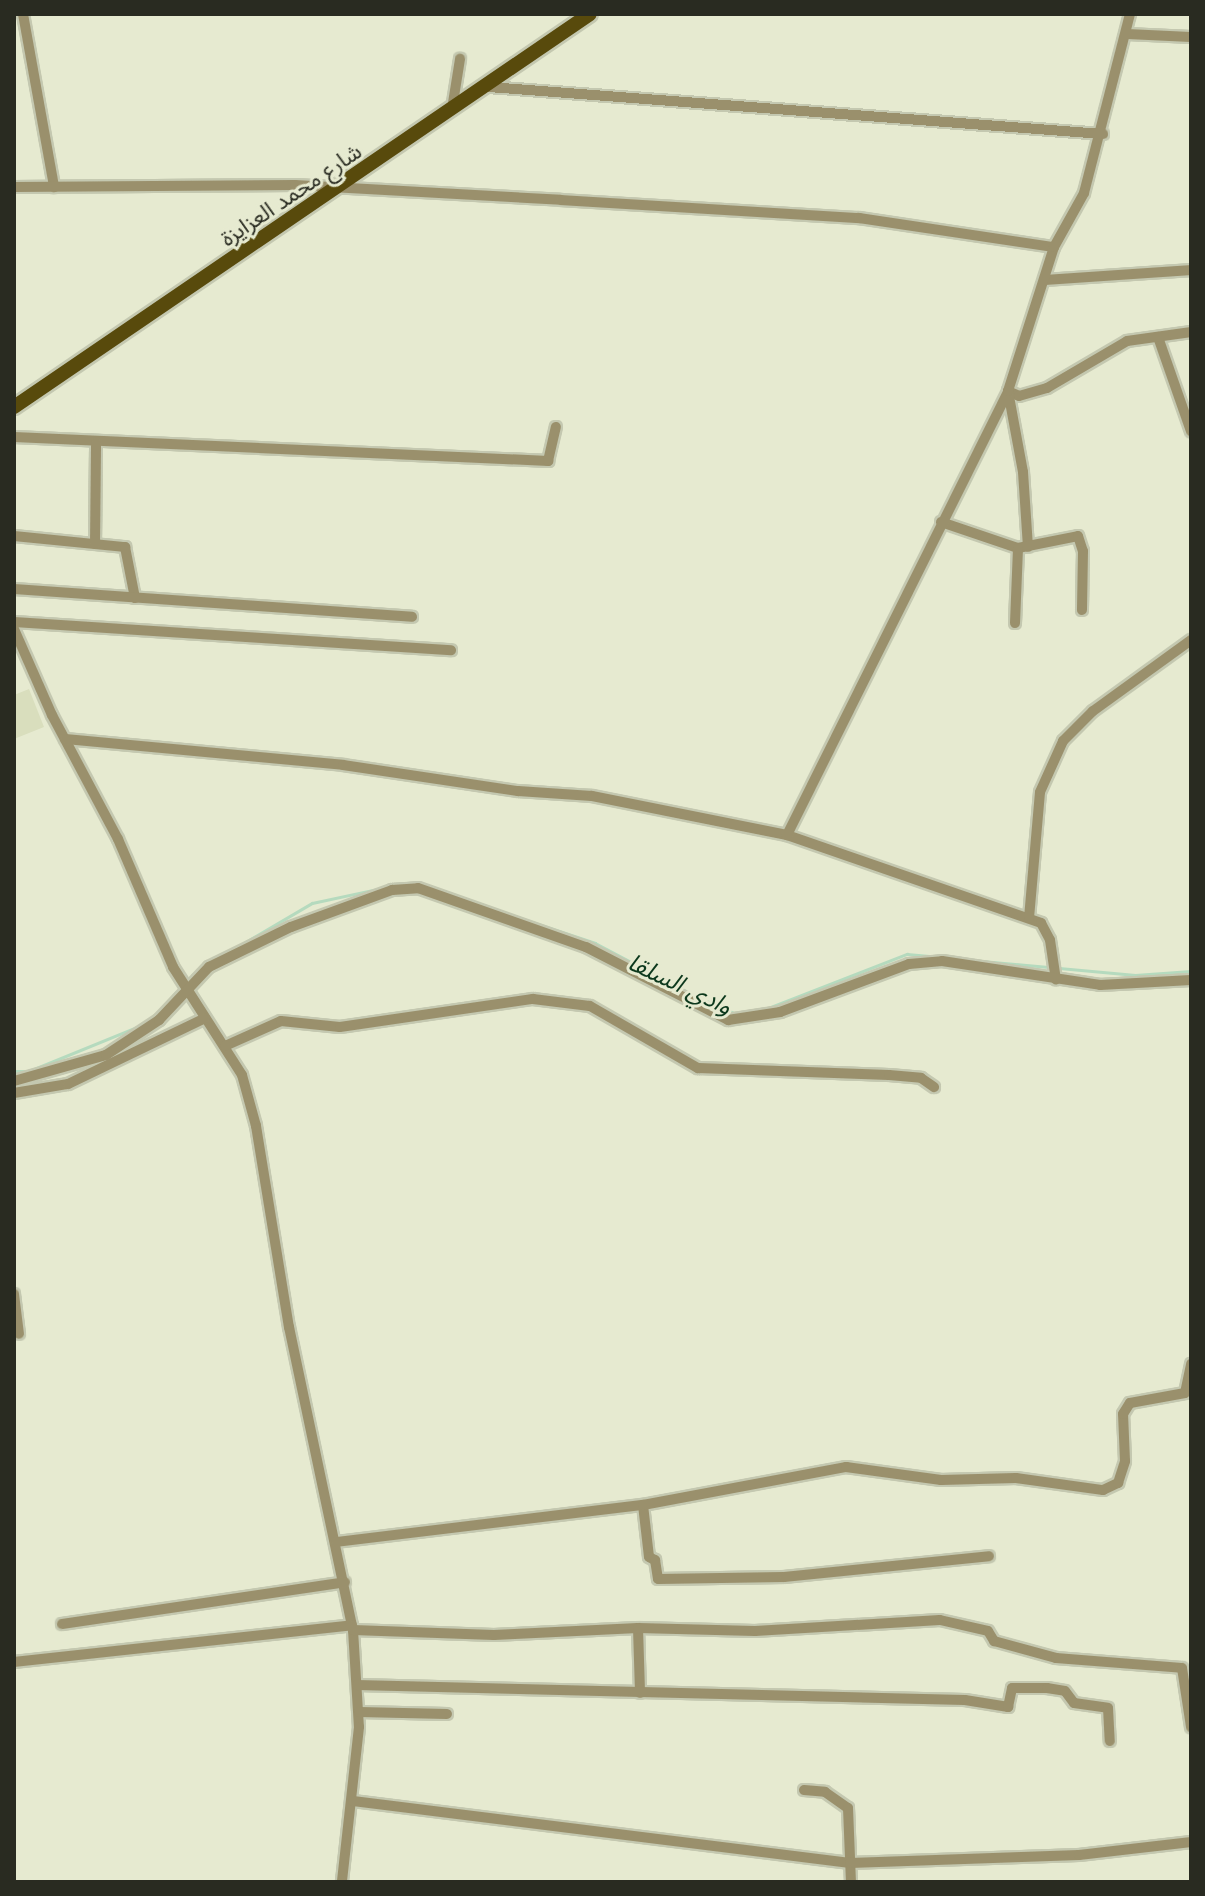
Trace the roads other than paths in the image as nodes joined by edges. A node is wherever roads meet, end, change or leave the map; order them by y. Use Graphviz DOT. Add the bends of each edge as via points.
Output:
graph roads {
  1 [pos="23,14"];
  2 [pos="590,14"];
  3 [pos="1130,14"];
  4 [pos="1127,34"];
  5 [pos="1191,37"];
  6 [pos="460,59"];
  7 [pos="489,87"];
  8 [pos="452,111"];
  9 [pos="1103,134"];
  10 [pos="14,187"];
  11 [pos="54,187"];
  12 [pos="337,191"];
  13 [pos="1054,247"];
  14 [pos="1191,270"];
  15 [pos="1046,280"];
  16 [pos="1191,332"];
  17 [pos="1158,337"];
  18 [pos="1008,391"];
  19 [pos="14,407"];
  20 [pos="556,427"];
  21 [pos="1191,431"];
  22 [pos="14,437"];
  23 [pos="96,443"];
  24 [pos="941,522"];
  25 [pos="14,536"];
  26 [pos="95,544"];
  27 [pos="1023,547"];
  28 [pos="14,589"];
  29 [pos="135,598"];
  30 [pos="1082,610"];
  31 [pos="412,617"];
  32 [pos="14,622"];
  33 [pos="1015,623"];
  34 [pos="14,629"];
  35 [pos="1191,640"];
  36 [pos="451,650"];
  37 [pos="65,739"];
  38 [pos="787,835"];
  39 [pos="1029,918"];
  40 [pos="1056,980"];
  41 [pos="1191,980"];
  42 [pos="187,988"];
  43 [pos="205,1018"];
  44 [pos="225,1046"];
  45 [pos="14,1081"];
  46 [pos="934,1087"];
  47 [pos="14,1093"];
  48 [pos="14,1294"];
  49 [pos="19,1334"];
  50 [pos="1191,1364"];
  51 [pos="643,1505"];
  52 [pos="336,1542"];
  53 [pos="989,1556"];
  54 [pos="345,1582"];
  55 [pos="62,1624"];
  56 [pos="352,1628"];
  57 [pos="638,1628"];
  58 [pos="14,1662"];
  59 [pos="357,1685"];
  60 [pos="640,1693"];
  61 [pos="359,1712"];
  62 [pos="447,1714"];
  63 [pos="1191,1727"];
  64 [pos="1110,1741"];
  65 [pos="804,1790"];
  66 [pos="353,1801"];
  67 [pos="1191,1842"];
  68 [pos="850,1863"];
  69 [pos="342,1882"];
  70 [pos="851,1882"];
  1 -- 11 [label="street"];
  2 -- 7 [label="main road, شارع محمد العزايزة"];
  3 -- 4 [label="street"];
  4 -- 5 [label="street"];
  4 -- 9 [label="street"];
  6 -- 8 [label="street"];
  7 -- 8 [label="main road, شارع محمد العزايزة"];
  7 -- 9 [label="street"];
  8 -- 12 [label="main road, شارع محمد العزايزة"];
  9 -- 13 [label="street" via="1084,193"];
  10 -- 11 [label="street"];
  11 -- 12 [label="street" via="295,185"];
  12 -- 13 [label="street" via="859,218"];
  12 -- 19 [label="main road, شارع محمد العزايزة"];
  13 -- 15 [label="street"];
  14 -- 15 [label="street"];
  15 -- 18 [label="street"];
  16 -- 17 [label="street"];
  17 -- 18 [label="street" via="1113,347 1047,388 1019,396"];
  17 -- 21 [label="street"];
  18 -- 24 [label="street"];
  18 -- 27 [label="street" via="1023,472"];
  20 -- 23 [label="street" via="548,461"];
  22 -- 23 [label="street"];
  23 -- 26 [label="street"];
  24 -- 27 [label="street"];
  24 -- 38 [label="street"];
  25 -- 26 [label="street"];
  26 -- 29 [label="street" via="125,547"];
  27 -- 30 [label="street" via="1080,539"];
  27 -- 33 [label="street"];
  28 -- 29 [label="street"];
  29 -- 31 [label="street"];
  32 -- 36 [label="street"];
  34 -- 37 [label="street"];
  35 -- 39 [label="street" via="1093,711 1063,741 1040,792"];
  37 -- 38 [label="street" via="343,765 518,791 592,796"];
  37 -- 42 [label="street"];
  38 -- 39 [label="street"];
  39 -- 40 [label="street" via="1041,923 1050,940"];
  40 -- 41 [label="street" via="1100,985"];
  40 -- 42 [label="street" via="942,961 909,964 780,1012 728,1020 624,962 418,888 358,899 291,927 209,967"];
  42 -- 43 [label="street"];
  42 -- 45 [label="street" via="159,1020 106,1055"];
  43 -- 44 [label="street"];
  43 -- 47 [label="street" via="68,1084"];
  44 -- 46 [label="street" via="281,1021 340,1027 533,999 590,1006 698,1068 889,1075 921,1078"];
  44 -- 52 [label="street" via="242,1075 256,1126 289,1327"];
  48 -- 49 [label="street"];
  50 -- 51 [label="street" via="1185,1393 1130,1403 1123,1414 1125,1461 1118,1483 1103,1490 1016,1478 941,1480 846,1467"];
  51 -- 52 [label="street"];
  51 -- 53 [label="street" via="649,1557 655,1560 658,1579 784,1577"];
  52 -- 54 [label="street"];
  54 -- 55 [label="street"];
  54 -- 56 [label="street"];
  56 -- 57 [label="street" via="494,1635"];
  56 -- 58 [label="street"];
  56 -- 59 [label="street"];
  57 -- 60 [label="street"];
  57 -- 63 [label="street" via="755,1631 940,1620 988,1631 994,1641 1056,1658 1182,1668"];
  59 -- 60 [label="street"];
  59 -- 61 [label="street"];
  60 -- 64 [label="street" via="965,1700 1008,1707 1012,1688 1047,1688 1065,1691 1074,1703 1108,1708"];
  61 -- 62 [label="street"];
  61 -- 66 [label="street"];
  65 -- 68 [label="street" via="825,1792 848,1808"];
  66 -- 68 [label="street"];
  66 -- 69 [label="street"];
  67 -- 68 [label="street" via="1079,1855"];
  68 -- 70 [label="street"];
}
